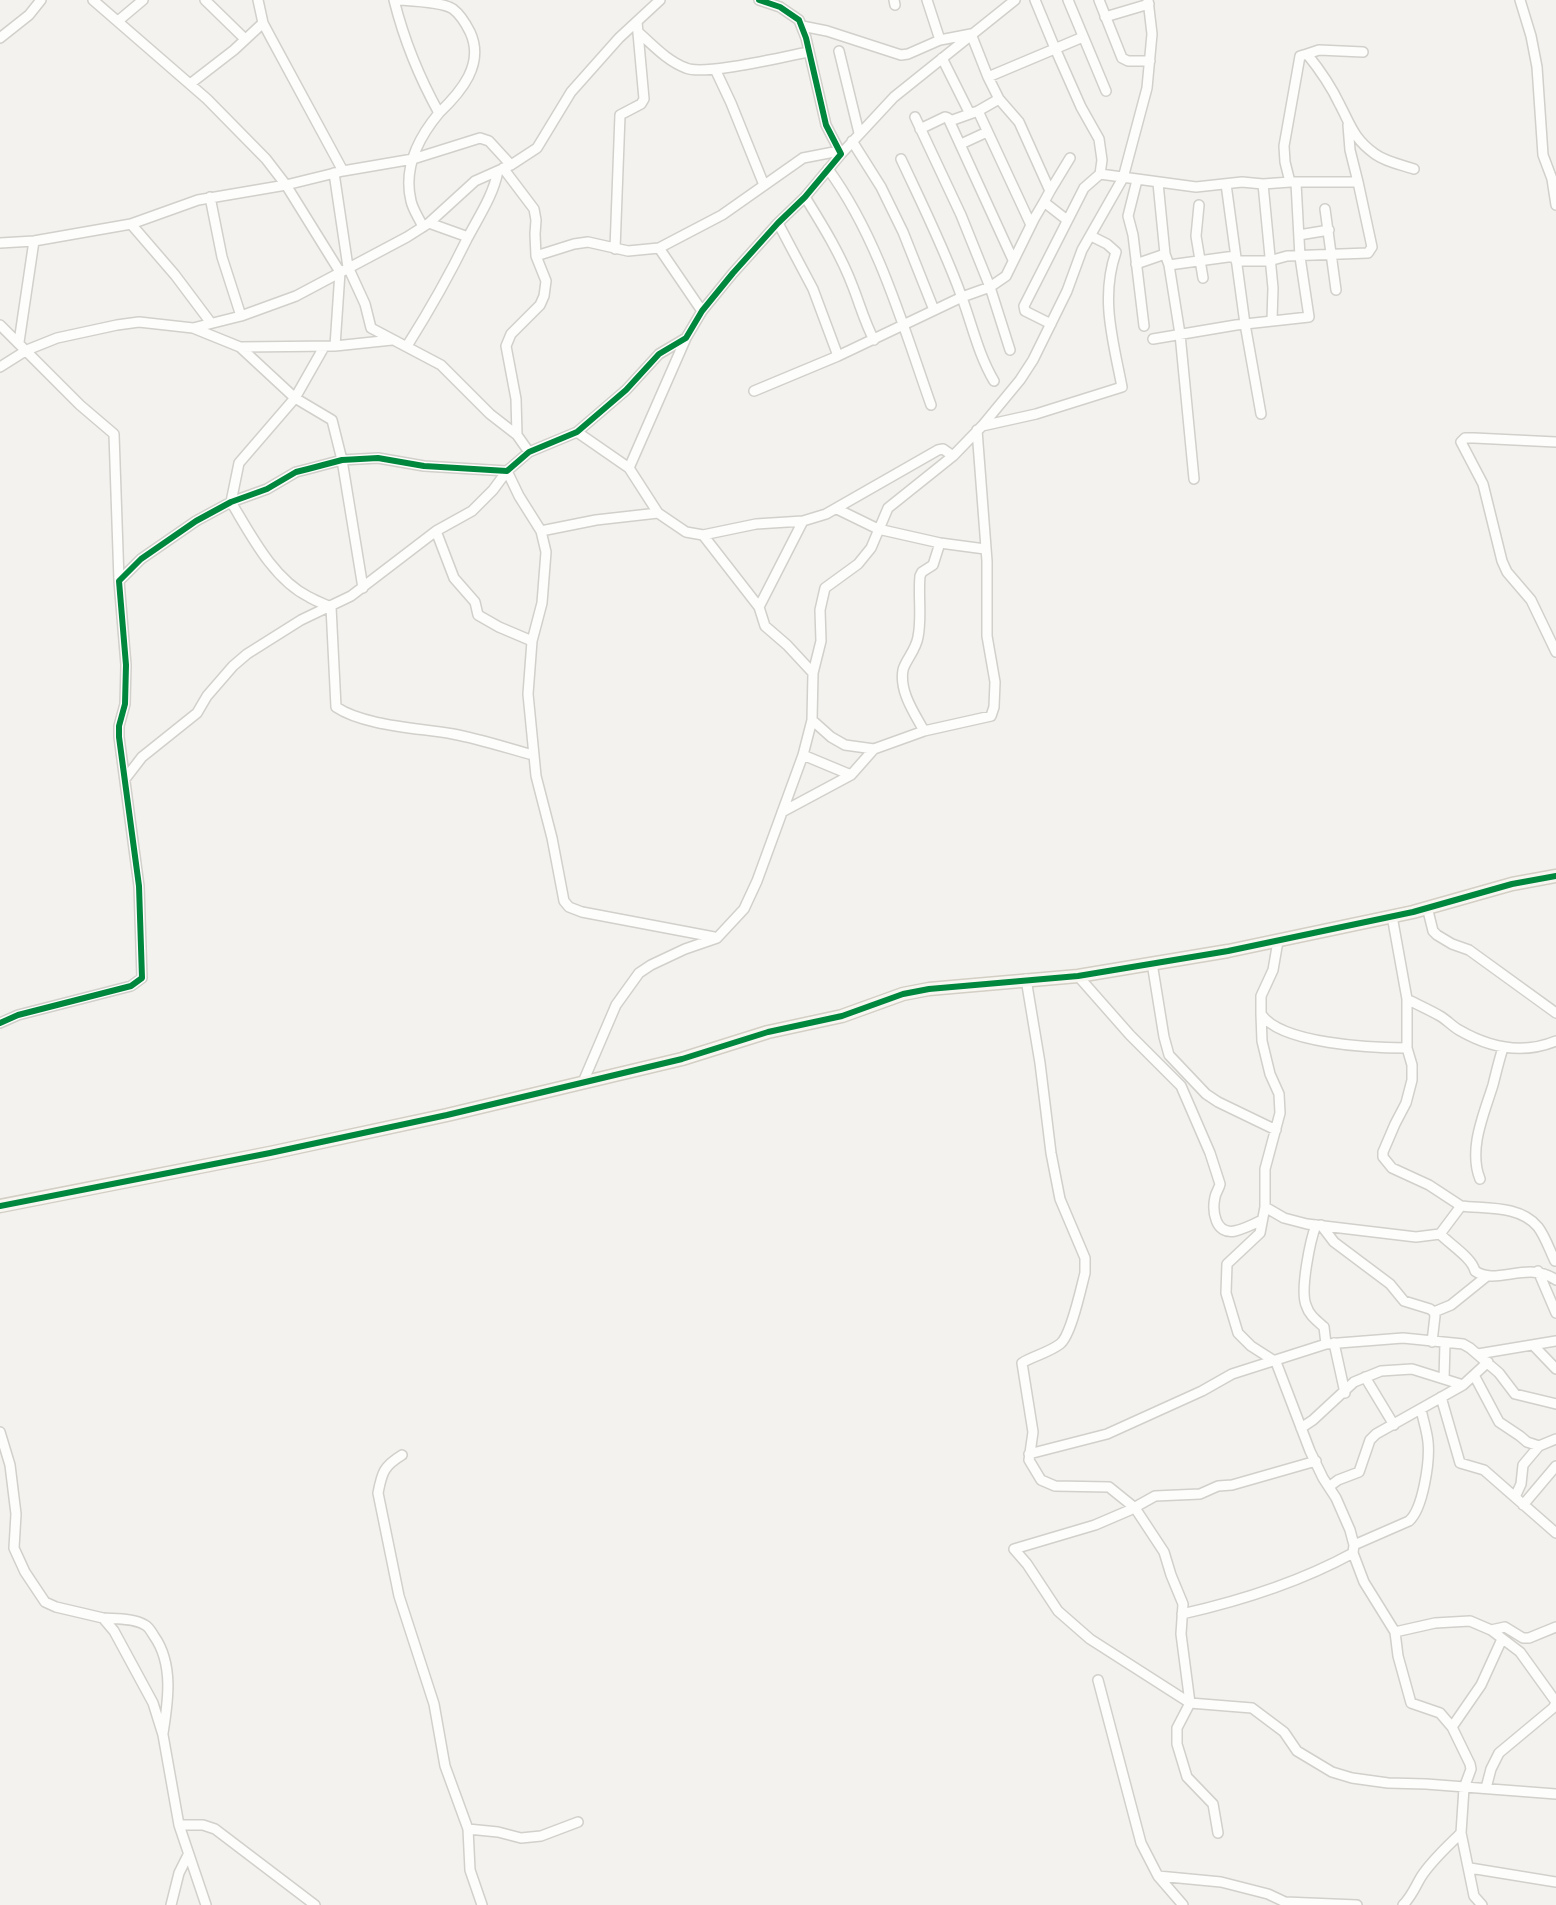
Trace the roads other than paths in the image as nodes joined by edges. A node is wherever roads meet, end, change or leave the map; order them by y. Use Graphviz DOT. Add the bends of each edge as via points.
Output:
graph roads {
  1 [pos="41,0"];
  2 [pos="93,0"];
  3 [pos="205,0"];
  4 [pos="258,0"];
  5 [pos="396,0"];
  6 [pos="660,0"];
  7 [pos="759,0"];
  8 [pos="927,0"];
  9 [pos="1015,0"];
  10 [pos="1035,0"];
  11 [pos="1068,0"];
  12 [pos="1100,0"];
  13 [pos="1520,0"];
  14 [pos="139,1"];
  15 [pos="1149,2"];
  16 [pos="1105,17"];
  17 [pos="118,21"];
  18 [pos="263,22"];
  19 [pos="802,26"];
  20 [pos="637,27"];
  21 [pos="971,34"];
  22 [pos="1083,37"];
  23 [pos="0,38"];
  24 [pos="245,39"];
  25 [pos="940,40"];
  26 [pos="926,46"];
  27 [pos="1054,48"];
  28 [pos="839,51"];
  29 [pos="809,52"];
  30 [pos="1363,52"];
  31 [pos="1307,54"];
  32 [pos="938,61"];
  33 [pos="1150,61"];
  34 [pos="715,69"];
  35 [pos="988,77"];
  36 [pos="190,84"];
  37 [pos="1106,91"];
  38 [pos="999,99"];
  39 [pos="439,113"];
  40 [pos="974,113"];
  41 [pos="915,117"];
  42 [pos="950,121"];
  43 [pos="1348,125"];
  44 [pos="920,129"];
  45 [pos="987,132"];
  46 [pos="859,133"];
  47 [pos="852,141"];
  48 [pos="961,144"];
  49 [pos="840,153"];
  50 [pos="1071,158"];
  51 [pos="413,159"];
  52 [pos="901,159"];
  53 [pos="504,168"];
  54 [pos="828,169"];
  55 [pos="1414,169"];
  56 [pos="1552,170"];
  57 [pos="339,172"];
  58 [pos="1100,174"];
  59 [pos="1123,178"];
  60 [pos="1137,180"];
  61 [pos="1293,182"];
  62 [pos="1358,182"];
  63 [pos="1158,183"];
  64 [pos="1226,184"];
  65 [pos="1263,184"];
  66 [pos="286,185"];
  67 [pos="764,185"];
  68 [pos="1050,191"];
  69 [pos="210,197"];
  70 [pos="805,197"];
  71 [pos="1044,202"];
  72 [pos="1199,205"];
  73 [pos="1556,205"];
  74 [pos="1325,209"];
  75 [pos="1067,220"];
  76 [pos="778,223"];
  77 [pos="131,224"];
  78 [pos="426,225"];
  79 [pos="1031,225"];
  80 [pos="1329,230"];
  81 [pos="1299,235"];
  82 [pos="1091,236"];
  83 [pos="468,237"];
  84 [pos="34,241"];
  85 [pos="0,243"];
  86 [pos="659,248"];
  87 [pos="615,249"];
  88 [pos="1165,254"];
  89 [pos="536,256"];
  90 [pos="1332,256"];
  91 [pos="1300,257"];
  92 [pos="1236,259"];
  93 [pos="1013,260"];
  94 [pos="1200,260"];
  95 [pos="1269,261"];
  96 [pos="1136,264"];
  97 [pos="1169,265"];
  98 [pos="344,269"];
  99 [pos="1203,278"];
  100 [pos="990,287"];
  101 [pos="1336,290"];
  102 [pos="962,297"];
  103 [pos="934,310"];
  104 [pos="702,311"];
  105 [pos="241,316"];
  106 [pos="1272,320"];
  107 [pos="211,323"];
  108 [pos="0,324"];
  109 [pos="1051,324"];
  110 [pos="1245,324"];
  111 [pos="903,325"];
  112 [pos="1144,326"];
  113 [pos="193,328"];
  114 [pos="1180,334"];
  115 [pos="686,338"];
  116 [pos="1153,339"];
  117 [pos="395,340"];
  118 [pos="874,340"];
  119 [pos="19,342"];
  120 [pos="335,346"];
  121 [pos="407,346"];
  122 [pos="240,347"];
  123 [pos="324,347"];
  124 [pos="27,350"];
  125 [pos="1010,350"];
  126 [pos="838,356"];
  127 [pos="0,367"];
  128 [pos="994,381"];
  129 [pos="754,391"];
  130 [pos="295,398"];
  131 [pos="931,405"];
  132 [pos="1260,414"];
  133 [pos="980,428"];
  134 [pos="577,432"];
  135 [pos="517,435"];
  136 [pos="1556,442"];
  137 [pos="529,452"];
  138 [pos="952,456"];
  139 [pos="342,460"];
  140 [pos="629,468"];
  141 [pos="507,471"];
  142 [pos="1194,479"];
  143 [pos="231,502"];
  144 [pos="837,509"];
  145 [pos="658,513"];
  146 [pos="803,521"];
  147 [pos="878,529"];
  148 [pos="436,531"];
  149 [pos="541,531"];
  150 [pos="703,535"];
  151 [pos="940,543"];
  152 [pos="986,549"];
  153 [pos="118,581"];
  154 [pos="363,588"];
  155 [pos="331,607"];
  156 [pos="759,607"];
  157 [pos="532,641"];
  158 [pos="1556,650"];
  159 [pos="813,673"];
  160 [pos="812,720"];
  161 [pos="924,731"];
  162 [pos="874,749"];
  163 [pos="533,755"];
  164 [pos="802,755"];
  165 [pos="851,775"];
  166 [pos="125,778"];
  167 [pos="782,812"];
  168 [pos="1556,876"];
  169 [pos="1427,907"];
  170 [pos="1392,916"];
  171 [pos="717,938"];
  172 [pos="1278,941"];
  173 [pos="1152,963"];
  174 [pos="1078,976"];
  175 [pos="1026,980"];
  176 [pos="1407,999"];
  177 [pos="1556,1013"];
  178 [pos="1261,1014"];
  179 [pos="0,1023"];
  180 [pos="1556,1041"];
  181 [pos="1407,1048"];
  182 [pos="1503,1048"];
  183 [pos="583,1082"];
  184 [pos="1276,1131"];
  185 [pos="1480,1179"];
  186 [pos="0,1206"];
  187 [pos="1461,1206"];
  188 [pos="1265,1208"];
  189 [pos="1262,1220"];
  190 [pos="1318,1225"];
  191 [pos="1440,1234"];
  192 [pos="1556,1261"];
  193 [pos="1542,1272"];
  194 [pos="1487,1276"];
  195 [pos="1556,1280"];
  196 [pos="1434,1312"];
  197 [pos="1556,1313"];
  198 [pos="1556,1341"];
  199 [pos="1432,1342"];
  200 [pos="1445,1343"];
  201 [pos="1330,1344"];
  202 [pos="1533,1345"];
  203 [pos="1478,1354"];
  204 [pos="1276,1362"];
  205 [pos="1488,1362"];
  206 [pos="1556,1369"];
  207 [pos="1474,1375"];
  208 [pos="1365,1377"];
  209 [pos="1444,1379"];
  210 [pos="1463,1385"];
  211 [pos="1345,1393"];
  212 [pos="1441,1397"];
  213 [pos="1556,1404"];
  214 [pos="1421,1409"];
  215 [pos="1394,1425"];
  216 [pos="1301,1428"];
  217 [pos="0,1432"];
  218 [pos="1556,1439"];
  219 [pos="1539,1446"];
  220 [pos="1029,1454"];
  221 [pos="402,1455"];
  222 [pos="1316,1461"];
  223 [pos="1556,1466"];
  224 [pos="1330,1486"];
  225 [pos="1515,1497"];
  226 [pos="1523,1505"];
  227 [pos="1135,1508"];
  228 [pos="1556,1533"];
  229 [pos="1353,1549"];
  230 [pos="1182,1614"];
  231 [pos="103,1617"];
  232 [pos="1556,1627"];
  233 [pos="1491,1630"];
  234 [pos="1395,1632"];
  235 [pos="1502,1639"];
  236 [pos="1098,1680"];
  237 [pos="1190,1702"];
  238 [pos="1556,1703"];
  239 [pos="1452,1727"];
  240 [pos="163,1735"];
  241 [pos="1464,1788"];
  242 [pos="1486,1788"];
  243 [pos="1556,1794"];
  244 [pos="578,1822"];
  245 [pos="179,1825"];
  246 [pos="468,1829"];
  247 [pos="1218,1833"];
  248 [pos="1461,1833"];
  249 [pos="188,1855"];
  250 [pos="1470,1868"];
  251 [pos="1158,1876"];
  252 [pos="1556,1882"];
  253 [pos="1473,1900"];
  254 [pos="1343,1904"];
  255 [pos="171,1905"];
  256 [pos="206,1905"];
  257 [pos="315,1905"];
  258 [pos="482,1905"];
  259 [pos="1183,1905"];
  260 [pos="1357,1905"];
  261 [pos="1403,1905"];
  262 [pos="1482,1905"];
  1 -- 23 [label="street"];
  2 -- 17 [label="street"];
  3 -- 24 [label="street"];
  4 -- 18 [label="street"];
  5 -- 39 [label="street" via="403,34"];
  5 -- 39 [label="street" via="454,10 473,39 471,72"];
  6 -- 20 [label="street"];
  7 -- 19 [label="street" via="780,7"];
  8 -- 25 [label="street"];
  9 -- 21 [label="street"];
  10 -- 27 [label="street"];
  11 -- 22 [label="street"];
  12 -- 16 [label="street"];
  13 -- 56 [label="street" via="1537,67 1543,155"];
  14 -- 17 [label="street"];
  15 -- 16 [label="street"];
  15 -- 33 [label="street"];
  16 -- 33 [label="street" via="1122,58"];
  17 -- 36 [label="street"];
  18 -- 24 [label="street"];
  18 -- 57 [label="street"];
  19 -- 26 [label="street" via="895,54 908,54"];
  19 -- 29 [label="street"];
  20 -- 34 [label="street" via="663,55 681,66 694,71"];
  20 -- 53 [label="street" via="619,38 572,92 537,148"];
  20 -- 87 [label="street" via="644,99 620,115"];
  21 -- 25 [label="street"];
  21 -- 32 [label="street"];
  21 -- 35 [label="street"];
  22 -- 27 [label="street"];
  22 -- 37 [label="street"];
  24 -- 36 [label="street"];
  25 -- 26 [label="street"];
  26 -- 32 [label="street"];
  27 -- 35 [label="street"];
  27 -- 58 [label="street" via="1099,140"];
  28 -- 46 [label="street"];
  29 -- 34 [label="street"];
  29 -- 49 [label="street" via="826,125"];
  30 -- 31 [label="street" via="1319,50"];
  31 -- 43 [label="street" via="1324,77"];
  31 -- 61 [label="street" via="1300,56 1284,146"];
  32 -- 40 [label="street"];
  32 -- 46 [label="street" via="894,97"];
  33 -- 59 [label="street" via="1147,88"];
  34 -- 67 [label="street"];
  35 -- 38 [label="street"];
  36 -- 66 [label="street" via="266,159"];
  38 -- 40 [label="street"];
  38 -- 68 [label="street" via="1019,122"];
  39 -- 51 [label="street" via="422,136"];
  40 -- 42 [label="street"];
  40 -- 45 [label="street"];
  41 -- 44 [label="street"];
  42 -- 44 [label="street" via="945,117"];
  42 -- 48 [label="street"];
  43 -- 55 [label="street" via="1375,154"];
  43 -- 62 [label="street"];
  44 -- 100 [label="street"];
  45 -- 48 [label="street"];
  45 -- 79 [label="street"];
  46 -- 47 [label="street"];
  47 -- 49 [label="street"];
  47 -- 103 [label="street" via="903,232"];
  48 -- 93 [label="street"];
  49 -- 54 [label="street"];
  49 -- 67 [label="street" via="802,158"];
  50 -- 68 [label="street"];
  51 -- 53 [label="street" via="480,138 489,141"];
  51 -- 57 [label="street"];
  51 -- 78 [label="street" via="410,197"];
  52 -- 102 [label="street"];
  53 -- 78 [label="street" via="475,181"];
  53 -- 83 [label="street"];
  53 -- 89 [label="street" via="534,209"];
  54 -- 70 [label="street"];
  54 -- 111 [label="street" via="859,218"];
  56 -- 73 [label="street"];
  57 -- 66 [label="street"];
  57 -- 98 [label="street"];
  58 -- 59 [label="street"];
  58 -- 75 [label="street" via="1084,188"];
  59 -- 60 [label="street"];
  59 -- 82 [label="street"];
  60 -- 63 [label="street"];
  60 -- 96 [label="street" via="1128,216"];
  61 -- 62 [label="street"];
  61 -- 65 [label="street"];
  61 -- 81 [label="street"];
  62 -- 90 [label="street" via="1371,250"];
  63 -- 64 [label="street"];
  63 -- 88 [label="street"];
  64 -- 65 [label="street"];
  64 -- 92 [label="street"];
  65 -- 95 [label="street"];
  66 -- 69 [label="street"];
  66 -- 98 [label="street"];
  67 -- 86 [label="street" via="722,215"];
  68 -- 71 [label="street"];
  69 -- 77 [label="street"];
  69 -- 105 [label="street" via="222,257"];
  70 -- 76 [label="street"];
  70 -- 118 [label="street" via="829,234"];
  71 -- 75 [label="street"];
  71 -- 79 [label="street"];
  72 -- 94 [label="street" via="1196,236"];
  74 -- 80 [label="street"];
  75 -- 109 [label="street" via="1024,306 1024,311"];
  76 -- 104 [label="street"];
  76 -- 126 [label="street" via="813,289"];
  77 -- 84 [label="street"];
  77 -- 107 [label="street"];
  78 -- 83 [label="street"];
  78 -- 98 [label="street"];
  79 -- 93 [label="street"];
  80 -- 81 [label="street"];
  80 -- 90 [label="street"];
  81 -- 91 [label="street"];
  82 -- 109 [label="street"];
  82 -- 133 [label="street" via="1116,252 1107,292 1108,315 1122,387"];
  83 -- 121 [label="street"];
  84 -- 85 [label="street"];
  84 -- 119 [label="street"];
  86 -- 87 [label="street"];
  86 -- 104 [label="street"];
  87 -- 89 [label="street" via="588,242"];
  88 -- 96 [label="street"];
  88 -- 97 [label="street"];
  89 -- 135 [label="street" via="546,281 544,296 511,334 506,346 516,399"];
  90 -- 91 [label="street"];
  90 -- 101 [label="street"];
  91 -- 95 [label="street"];
  91 -- 106 [label="street" via="1309,317"];
  92 -- 94 [label="street"];
  92 -- 95 [label="street"];
  92 -- 110 [label="street"];
  93 -- 100 [label="street" via="1006,276"];
  94 -- 97 [label="street"];
  94 -- 99 [label="street"];
  95 -- 106 [label="street"];
  96 -- 112 [label="street"];
  97 -- 114 [label="street"];
  98 -- 105 [label="street" via="296,296"];
  98 -- 117 [label="street" via="365,304 371,328"];
  98 -- 120 [label="street"];
  100 -- 102 [label="street"];
  100 -- 125 [label="street"];
  102 -- 103 [label="street"];
  102 -- 128 [label="street" via="980,353"];
  103 -- 111 [label="street"];
  104 -- 115 [label="street"];
  105 -- 107 [label="street"];
  106 -- 110 [label="street"];
  107 -- 113 [label="street"];
  108 -- 119 [label="street"];
  109 -- 133 [label="street" via="1020,380"];
  110 -- 114 [label="street"];
  110 -- 132 [label="street"];
  111 -- 118 [label="street"];
  111 -- 131 [label="street"];
  113 -- 122 [label="street"];
  113 -- 124 [label="street" via="139,322 57,338"];
  114 -- 116 [label="street"];
  114 -- 142 [label="street"];
  115 -- 134 [label="street" via="659,354 626,390"];
  115 -- 140 [label="street"];
  117 -- 120 [label="street"];
  117 -- 121 [label="street"];
  118 -- 126 [label="street"];
  119 -- 124 [label="street"];
  120 -- 123 [label="street"];
  121 -- 135 [label="street" via="441,365"];
  122 -- 123 [label="street"];
  122 -- 130 [label="street"];
  123 -- 130 [label="street"];
  124 -- 127 [label="street"];
  124 -- 153 [label="street" via="114,434"];
  126 -- 129 [label="street"];
  130 -- 139 [label="street" via="332,420"];
  130 -- 143 [label="street" via="239,463"];
  133 -- 138 [label="street"];
  133 -- 152 [label="street"];
  134 -- 137 [label="street"];
  134 -- 140 [label="street"];
  135 -- 137 [label="street"];
  136 -- 158 [label="street" via="1465,438 1461,442 1485,492 1507,572 1531,600"];
  137 -- 141 [label="street"];
  138 -- 144 [label="street" via="938,450"];
  138 -- 147 [label="street" via="888,508"];
  139 -- 141 [label="street" via="378,458 424,466"];
  139 -- 143 [label="street" via="296,472 267,489"];
  139 -- 154 [label="street"];
  140 -- 145 [label="street"];
  141 -- 148 [label="street" via="471,511"];
  141 -- 149 [label="street"];
  143 -- 153 [label="street" via="141,559"];
  143 -- 155 [label="street" via="279,572 307,597"];
  144 -- 146 [label="street"];
  144 -- 147 [label="street"];
  145 -- 149 [label="street"];
  145 -- 150 [label="street" via="686,532"];
  146 -- 150 [label="street" via="756,524"];
  146 -- 156 [label="street"];
  147 -- 151 [label="street"];
  147 -- 159 [label="street" via="866,554 824,592 821,641"];
  148 -- 154 [label="street"];
  148 -- 157 [label="street" via="451,573 475,602 478,615"];
  149 -- 157 [label="street" via="546,552 544,586"];
  150 -- 156 [label="street"];
  151 -- 152 [label="street"];
  151 -- 161 [label="street" via="933,565 920,576 918,637 903,670 908,701"];
  152 -- 161 [label="street" via="987,636 994,669 994,708 991,716"];
  153 -- 166 [label="street" via="126,665 125,704 119,726"];
  154 -- 155 [label="street"];
  155 -- 163 [label="street" via="335,704 339,709 389,725 454,734"];
  155 -- 166 [label="street" via="301,620 247,654 212,689 197,713 142,757"];
  156 -- 159 [label="street" via="765,627"];
  157 -- 163 [label="street" via="528,694"];
  159 -- 160 [label="street"];
  160 -- 162 [label="street" via="845,745"];
  160 -- 164 [label="street"];
  161 -- 162 [label="street"];
  162 -- 165 [label="street"];
  163 -- 171 [label="street" via="567,904 582,912"];
  164 -- 165 [label="street"];
  164 -- 167 [label="street"];
  165 -- 167 [label="street"];
  166 -- 179 [label="street" via="140,903 142,978 131,986"];
  167 -- 171 [label="street" via="744,909"];
  168 -- 169 [label="street"];
  169 -- 170 [label="street"];
  169 -- 177 [label="street" via="1437,935 1469,950"];
  170 -- 172 [label="street"];
  170 -- 176 [label="street"];
  171 -- 183 [label="street" via="676,953 639,973 616,1005"];
  172 -- 173 [label="street"];
  172 -- 178 [label="street" via="1273,970 1261,996"];
  173 -- 174 [label="street"];
  173 -- 184 [label="street" via="1169,1055 1206,1094"];
  174 -- 175 [label="street"];
  174 -- 189 [label="street" via="1182,1086 1220,1184 1215,1193 1216,1223 1236,1231"];
  175 -- 183 [label="street" via="903,994 842,1016"];
  175 -- 220 [label="street" via="1058,1187 1086,1265 1069,1329 1061,1343 1022,1363 1033,1432"];
  176 -- 181 [label="street"];
  176 -- 182 [label="street" via="1465,1033"];
  178 -- 181 [label="street" via="1275,1028 1300,1036 1352,1045"];
  178 -- 184 [label="street" via="1263,1047 1281,1103"];
  180 -- 182 [label="street" via="1534,1048"];
  181 -- 187 [label="street" via="1412,1065 1408,1096 1383,1157 1392,1168"];
  182 -- 185 [label="street" via="1478,1137"];
  183 -- 186 [label="street" via="270,1153"];
  184 -- 188 [label="street" via="1265,1169"];
  187 -- 191 [label="street"];
  187 -- 192 [label="street" via="1515,1212 1538,1227"];
  188 -- 189 [label="street"];
  188 -- 190 [label="street" via="1284,1218"];
  189 -- 204 [label="street" via="1260,1233 1227,1264 1226,1293 1238,1333"];
  190 -- 191 [label="street" via="1416,1237"];
  190 -- 196 [label="street" via="1404,1300"];
  190 -- 201 [label="street" via="1310,1240 1304,1299 1310,1313 1324,1327"];
  191 -- 194 [label="street" via="1469,1258 1475,1271"];
  192 -- 193 [label="street"];
  193 -- 194 [label="street"];
  193 -- 195 [label="street"];
  193 -- 197 [label="street"];
  194 -- 196 [label="street" via="1451,1305"];
  196 -- 199 [label="street"];
  198 -- 202 [label="street"];
  199 -- 200 [label="street"];
  199 -- 201 [label="street" via="1403,1338"];
  200 -- 203 [label="street" via="1463,1344"];
  200 -- 209 [label="street"];
  201 -- 204 [label="street"];
  201 -- 211 [label="street"];
  202 -- 203 [label="street"];
  202 -- 206 [label="street"];
  203 -- 205 [label="street"];
  204 -- 216 [label="street"];
  204 -- 220 [label="street" via="1232,1374 1107,1434"];
  205 -- 207 [label="street"];
  205 -- 213 [label="street" via="1515,1394"];
  207 -- 210 [label="street"];
  207 -- 219 [label="street" via="1499,1422"];
  208 -- 209 [label="street" via="1381,1371 1412,1369"];
  208 -- 211 [label="street"];
  208 -- 215 [label="street"];
  209 -- 210 [label="street"];
  210 -- 212 [label="street"];
  211 -- 216 [label="street"];
  212 -- 214 [label="street"];
  212 -- 225 [label="street" via="1460,1463 1484,1470"];
  214 -- 215 [label="street"];
  214 -- 229 [label="street" via="1429,1455 1414,1516"];
  215 -- 224 [label="street" via="1370,1440 1359,1472"];
  216 -- 222 [label="street"];
  217 -- 231 [label="street" via="10,1465 16,1514 14,1548 25,1572 45,1602"];
  218 -- 219 [label="street"];
  219 -- 225 [label="street" via="1523,1465"];
  220 -- 227 [label="street" via="1029,1460 1046,1483 1109,1487"];
  221 -- 246 [label="street" via="387,1464 378,1493 399,1596 434,1704 445,1766"];
  222 -- 224 [label="street"];
  222 -- 227 [label="street" via="1200,1494 1160,1495"];
  223 -- 226 [label="street"];
  224 -- 229 [label="street" via="1350,1530"];
  225 -- 226 [label="street"];
  226 -- 228 [label="street"];
  227 -- 230 [label="street" via="1164,1552 1183,1604"];
  227 -- 237 [label="street" via="1095,1525 1014,1549 1058,1611 1090,1639"];
  229 -- 230 [label="street" via="1316,1571 1222,1605"];
  229 -- 234 [label="street" via="1364,1582"];
  230 -- 237 [label="street"];
  231 -- 240 [label="street" via="153,1703"];
  231 -- 240 [label="street" via="146,1626 165,1655 168,1701"];
  232 -- 233 [label="street" via="1529,1638 1505,1627"];
  233 -- 234 [label="street" via="1470,1621 1435,1623"];
  233 -- 235 [label="street"];
  234 -- 239 [label="street" via="1411,1703 1440,1713"];
  235 -- 238 [label="street" via="1520,1653"];
  235 -- 239 [label="street" via="1481,1685"];
  236 -- 251 [label="street" via="1142,1843"];
  237 -- 241 [label="street" via="1252,1708 1284,1732 1298,1751 1332,1772 1389,1783"];
  237 -- 247 [label="street" via="1177,1728 1177,1744 1186,1777 1213,1804"];
  238 -- 242 [label="street" via="1499,1753"];
  239 -- 241 [label="street" via="1470,1764"];
  240 -- 245 [label="street"];
  241 -- 242 [label="street"];
  241 -- 248 [label="street"];
  242 -- 243 [label="street"];
  244 -- 246 [label="street" via="541,1836 521,1838"];
  245 -- 249 [label="street"];
  245 -- 257 [label="street" via="215,1829"];
  246 -- 258 [label="street" via="470,1870"];
  248 -- 250 [label="street"];
  248 -- 261 [label="street" via="1435,1858"];
  249 -- 255 [label="street"];
  249 -- 256 [label="street"];
  250 -- 252 [label="street"];
  250 -- 253 [label="street"];
  251 -- 254 [label="street" via="1221,1882 1285,1902"];
  251 -- 259 [label="street"];
  253 -- 262 [label="street"];
  254 -- 260 [label="street"];
}
